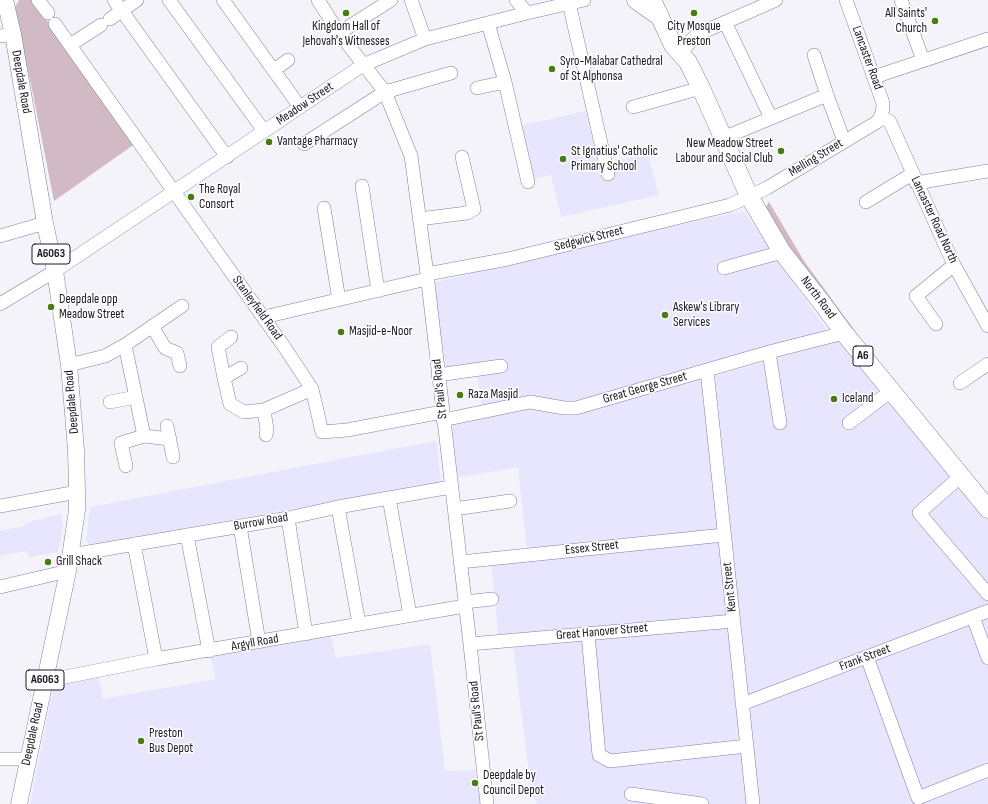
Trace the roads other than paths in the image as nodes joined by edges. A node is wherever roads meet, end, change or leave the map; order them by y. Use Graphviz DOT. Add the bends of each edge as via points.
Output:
graph roads {
  1 [pos="5,0"];
  2 [pos="38,0"];
  3 [pos="137,0"];
  4 [pos="169,0"];
  5 [pos="223,0"];
  6 [pos="391,0"];
  7 [pos="411,0"];
  8 [pos="516,0"];
  9 [pos="584,0"];
  10 [pos="636,0"];
  11 [pos="652,0"];
  12 [pos="666,0"];
  13 [pos="776,0"];
  14 [pos="846,0"];
  15 [pos="901,0"];
  16 [pos="322,2"];
  17 [pos="568,3"];
  18 [pos="118,5"];
  19 [pos="526,13"];
  20 [pos="48,14"];
  21 [pos="660,18"];
  22 [pos="725,22"];
  23 [pos="488,23"];
  24 [pos="56,24"];
  25 [pos="339,33"];
  26 [pos="6,35"];
  27 [pos="425,39"];
  28 [pos="988,39"];
  29 [pos="70,45"];
  30 [pos="686,55"];
  31 [pos="814,55"];
  32 [pos="288,60"];
  33 [pos="923,60"];
  34 [pos="363,65"];
  35 [pos="274,70"];
  36 [pos="451,73"];
  37 [pos="874,77"];
  38 [pos="505,82"];
  39 [pos="476,88"];
  40 [pos="701,88"];
  41 [pos="385,92"];
  42 [pos="827,95"];
  43 [pos="300,106"];
  44 [pos="633,107"];
  45 [pos="881,116"];
  46 [pos="771,118"];
  47 [pos="264,131"];
  48 [pos="723,138"];
  49 [pos="844,141"];
  50 [pos="304,144"];
  51 [pos="226,156"];
  52 [pos="462,157"];
  53 [pos="988,172"];
  54 [pos="608,174"];
  55 [pos="914,178"];
  56 [pos="528,182"];
  57 [pos="362,186"];
  58 [pos="174,192"];
  59 [pos="750,196"];
  60 [pos="866,202"];
  61 [pos="324,208"];
  62 [pos="419,220"];
  63 [pos="45,223"];
  64 [pos="0,236"];
  65 [pos="782,252"];
  66 [pos="954,265"];
  67 [pos="724,268"];
  68 [pos="55,271"];
  69 [pos="427,277"];
  70 [pos="378,291"];
  71 [pos="339,300"];
  72 [pos="0,304"];
  73 [pos="182,306"];
  74 [pos="264,317"];
  75 [pos="936,324"];
  76 [pos="988,326"];
  77 [pos="148,329"];
  78 [pos="844,334"];
  79 [pos="231,337"];
  80 [pos="125,345"];
  81 [pos="769,352"];
  82 [pos="988,364"];
  83 [pos="69,365"];
  84 [pos="180,366"];
  85 [pos="501,366"];
  86 [pos="241,368"];
  87 [pos="707,370"];
  88 [pos="438,375"];
  89 [pos="224,378"];
  90 [pos="960,383"];
  91 [pos="312,389"];
  92 [pos="891,391"];
  93 [pos="136,397"];
  94 [pos="110,402"];
  95 [pos="264,410"];
  96 [pos="443,416"];
  97 [pos="780,423"];
  98 [pos="848,423"];
  99 [pos="322,432"];
  100 [pos="266,435"];
  101 [pos="144,436"];
  102 [pos="173,457"];
  103 [pos="126,466"];
  104 [pos="961,476"];
  105 [pos="451,482"];
  106 [pos="78,492"];
  107 [pos="389,498"];
  108 [pos="510,501"];
  109 [pos="0,506"];
  110 [pos="338,507"];
  111 [pos="454,509"];
  112 [pos="988,509"];
  113 [pos="288,518"];
  114 [pos="240,526"];
  115 [pos="187,535"];
  116 [pos="724,535"];
  117 [pos="134,544"];
  118 [pos="72,552"];
  119 [pos="460,562"];
  120 [pos="68,571"];
  121 [pos="0,587"];
  122 [pos="988,594"];
  123 [pos="492,599"];
  124 [pos="465,604"];
  125 [pos="988,611"];
  126 [pos="410,615"];
  127 [pos="973,617"];
  128 [pos="734,621"];
  129 [pos="360,624"];
  130 [pos="306,634"];
  131 [pos="588,634"];
  132 [pos="259,642"];
  133 [pos="470,644"];
  134 [pos="209,651"];
  135 [pos="867,657"];
  136 [pos="988,658"];
  137 [pos="156,659"];
  138 [pos="45,681"];
  139 [pos="742,704"];
  140 [pos="747,746"];
  141 [pos="0,759"];
  142 [pos="28,759"];
  143 [pos="988,770"];
  144 [pos="631,794"];
  145 [pos="19,804"];
  146 [pos="487,804"];
  147 [pos="702,804"];
  148 [pos="753,804"];
  1 -- 26 [label="main road, Deepdale Road / A6063"];
  2 -- 20 [label="street"];
  3 -- 18 [label="street"];
  4 -- 47 [label="street"];
  5 -- 35 [label="street"];
  6 -- 25 [label="street"];
  7 -- 27 [label="street"];
  8 -- 19 [label="street"];
  9 -- 17 [label="street, Meadow Street"];
  10 -- 21 [label="highway"];
  11 -- 21 [label="highway, North Road / A6"];
  12 -- 30 [label="highway, North Road / A6"];
  13 -- 22 [label="street"];
  14 -- 37 [label="street, Lancaster Road"];
  15 -- 33 [label="street"];
  16 -- 25 [label="street, St Paul's Road"];
  17 -- 19 [label="street, Meadow Street"];
  17 -- 54 [label="street"];
  18 -- 29 [label="street" via="105,22"];
  18 -- 51 [label="street"];
  19 -- 23 [label="street, Meadow Street"];
  21 -- 30 [label="highway, North Road / A6" via="673,45"];
  22 -- 30 [label="street" via="696,35"];
  22 -- 46 [label="street"];
  23 -- 27 [label="street, Meadow Street"];
  23 -- 38 [label="street"];
  24 -- 29 [label="street, Stanleyfield Road"];
  25 -- 34 [label="street, St Paul's Road"];
  26 -- 63 [label="main road, Deepdale Road / A6063"];
  27 -- 34 [label="street, Meadow Street"];
  28 -- 33 [label="street"];
  29 -- 58 [label="street, Stanleyfield Road"];
  30 -- 40 [label="highway, North Road / A6"];
  31 -- 42 [label="street"];
  32 -- 35 [label="street"];
  33 -- 37 [label="street"];
  34 -- 41 [label="street, St Paul's Road"];
  34 -- 43 [label="street, Meadow Street"];
  35 -- 43 [label="street"];
  36 -- 41 [label="street"];
  37 -- 45 [label="street, Lancaster Road" via="883,102"];
  38 -- 39 [label="street"];
  38 -- 56 [label="street"];
  40 -- 44 [label="street"];
  40 -- 48 [label="highway, North Road / A6"];
  41 -- 50 [label="street"];
  41 -- 62 [label="street, St Paul's Road" via="411,156"];
  42 -- 46 [label="street"];
  42 -- 49 [label="street"];
  43 -- 47 [label="street, Meadow Street"];
  45 -- 49 [label="street, Melling Street" via="877,122"];
  45 -- 55 [label="street, Lancaster Road North" via="890,122"];
  46 -- 48 [label="street"];
  47 -- 51 [label="street, Meadow Street"];
  48 -- 59 [label="highway, North Road / A6"];
  49 -- 59 [label="street, Melling Street"];
  51 -- 58 [label="street, Meadow Street"];
  52 -- 62 [label="street" via="474,209 467,213"];
  53 -- 55 [label="street"];
  55 -- 60 [label="street"];
  55 -- 66 [label="street, Lancaster Road North"];
  57 -- 70 [label="street"];
  58 -- 68 [label="street, Meadow Street"];
  58 -- 74 [label="street, Stanleyfield Road"];
  59 -- 65 [label="highway, North Road / A6"];
  59 -- 69 [label="street, Sedgwick Street" via="730,205"];
  61 -- 71 [label="street"];
  62 -- 69 [label="street, St Paul's Road"];
  63 -- 64 [label="street"];
  63 -- 68 [label="main road, Deepdale Road / A6063"];
  65 -- 67 [label="street"];
  65 -- 78 [label="highway, North Road / A6"];
  66 -- 75 [label="street" via="916,296"];
  66 -- 76 [label="street, Lancaster Road North"];
  68 -- 72 [label="street, Meadow Street"];
  68 -- 83 [label="main road, Deepdale Road / A6063"];
  69 -- 70 [label="street, Sedgwick Street"];
  69 -- 88 [label="street, St Paul's Road"];
  70 -- 71 [label="street, Sedgwick Street"];
  71 -- 74 [label="street, Sedgwick Street"];
  73 -- 77 [label="street"];
  74 -- 91 [label="street, Stanleyfield Road"];
  77 -- 80 [label="street"];
  77 -- 84 [label="street" via="165,348 177,353"];
  78 -- 81 [label="street, Great George Street"];
  78 -- 92 [label="highway, North Road / A6"];
  79 -- 89 [label="street" via="218,347"];
  80 -- 83 [label="street" via="105,356"];
  80 -- 93 [label="street"];
  81 -- 87 [label="street, Great George Street"];
  81 -- 97 [label="street"];
  82 -- 90 [label="street"];
  83 -- 106 [label="main road, Deepdale Road / A6063"];
  85 -- 88 [label="street"];
  86 -- 89 [label="street"];
  87 -- 96 [label="street, Great George Street" via="576,408 530,402"];
  87 -- 116 [label="street, Kent Street"];
  88 -- 96 [label="street, St Paul's Road"];
  89 -- 95 [label="street" via="230,404 244,412"];
  91 -- 95 [label="street"];
  91 -- 99 [label="street, Stanleyfield Road"];
  92 -- 98 [label="street"];
  92 -- 104 [label="highway, North Road / A6"];
  93 -- 94 [label="street"];
  93 -- 101 [label="street"];
  95 -- 100 [label="street"];
  96 -- 99 [label="street, Great George Street"];
  96 -- 105 [label="street, St Paul's Road"];
  101 -- 102 [label="street" via="168,433"];
  101 -- 103 [label="street" via="121,443"];
  104 -- 112 [label="highway, North Road / A6"];
  104 -- 122 [label="street" via="919,513"];
  105 -- 107 [label="street, Burrow Road"];
  105 -- 111 [label="street, St Paul's Road"];
  106 -- 109 [label="street"];
  106 -- 118 [label="main road, Deepdale Road / A6063"];
  107 -- 110 [label="street, Burrow Road"];
  107 -- 126 [label="street"];
  108 -- 111 [label="street"];
  110 -- 113 [label="street, Burrow Road"];
  110 -- 129 [label="street"];
  111 -- 119 [label="street, St Paul's Road"];
  113 -- 114 [label="street, Burrow Road"];
  113 -- 130 [label="street"];
  114 -- 115 [label="street, Burrow Road"];
  114 -- 132 [label="street"];
  115 -- 117 [label="street, Burrow Road"];
  115 -- 134 [label="street"];
  116 -- 119 [label="street, Essex Street"];
  116 -- 128 [label="street, Kent Street"];
  117 -- 118 [label="street, Burrow Road"];
  117 -- 137 [label="street"];
  118 -- 120 [label="main road, Deepdale Road / A6063"];
  119 -- 124 [label="street, St Paul's Road"];
  120 -- 121 [label="street"];
  120 -- 138 [label="main road, Deepdale Road / A6063"];
  123 -- 124 [label="street, Argyll Road"];
  124 -- 126 [label="street, Argyll Road"];
  124 -- 133 [label="street, St Paul's Road"];
  125 -- 127 [label="street, Frank Street"];
  126 -- 129 [label="street, Argyll Road"];
  127 -- 135 [label="street, Frank Street"];
  127 -- 136 [label="street"];
  128 -- 131 [label="street, Great Hanover Street"];
  128 -- 139 [label="street, Kent Street"];
  129 -- 130 [label="street, Argyll Road"];
  130 -- 132 [label="street, Argyll Road"];
  131 -- 133 [label="street, Great Hanover Street"];
  131 -- 140 [label="street" via="599,755 610,761"];
  132 -- 134 [label="street, Argyll Road"];
  133 -- 146 [label="street, St Paul's Road"];
  134 -- 137 [label="street, Argyll Road"];
  135 -- 139 [label="street, Frank Street"];
  135 -- 143 [label="street" via="918,798"];
  137 -- 138 [label="street, Argyll Road"];
  138 -- 142 [label="main road, Deepdale Road / A6063"];
  139 -- 140 [label="street, Kent Street"];
  140 -- 148 [label="street, Kent Street"];
  141 -- 142 [label="street"];
  142 -- 145 [label="main road, Deepdale Road / A6063"];
  144 -- 147 [label="street"];
}
